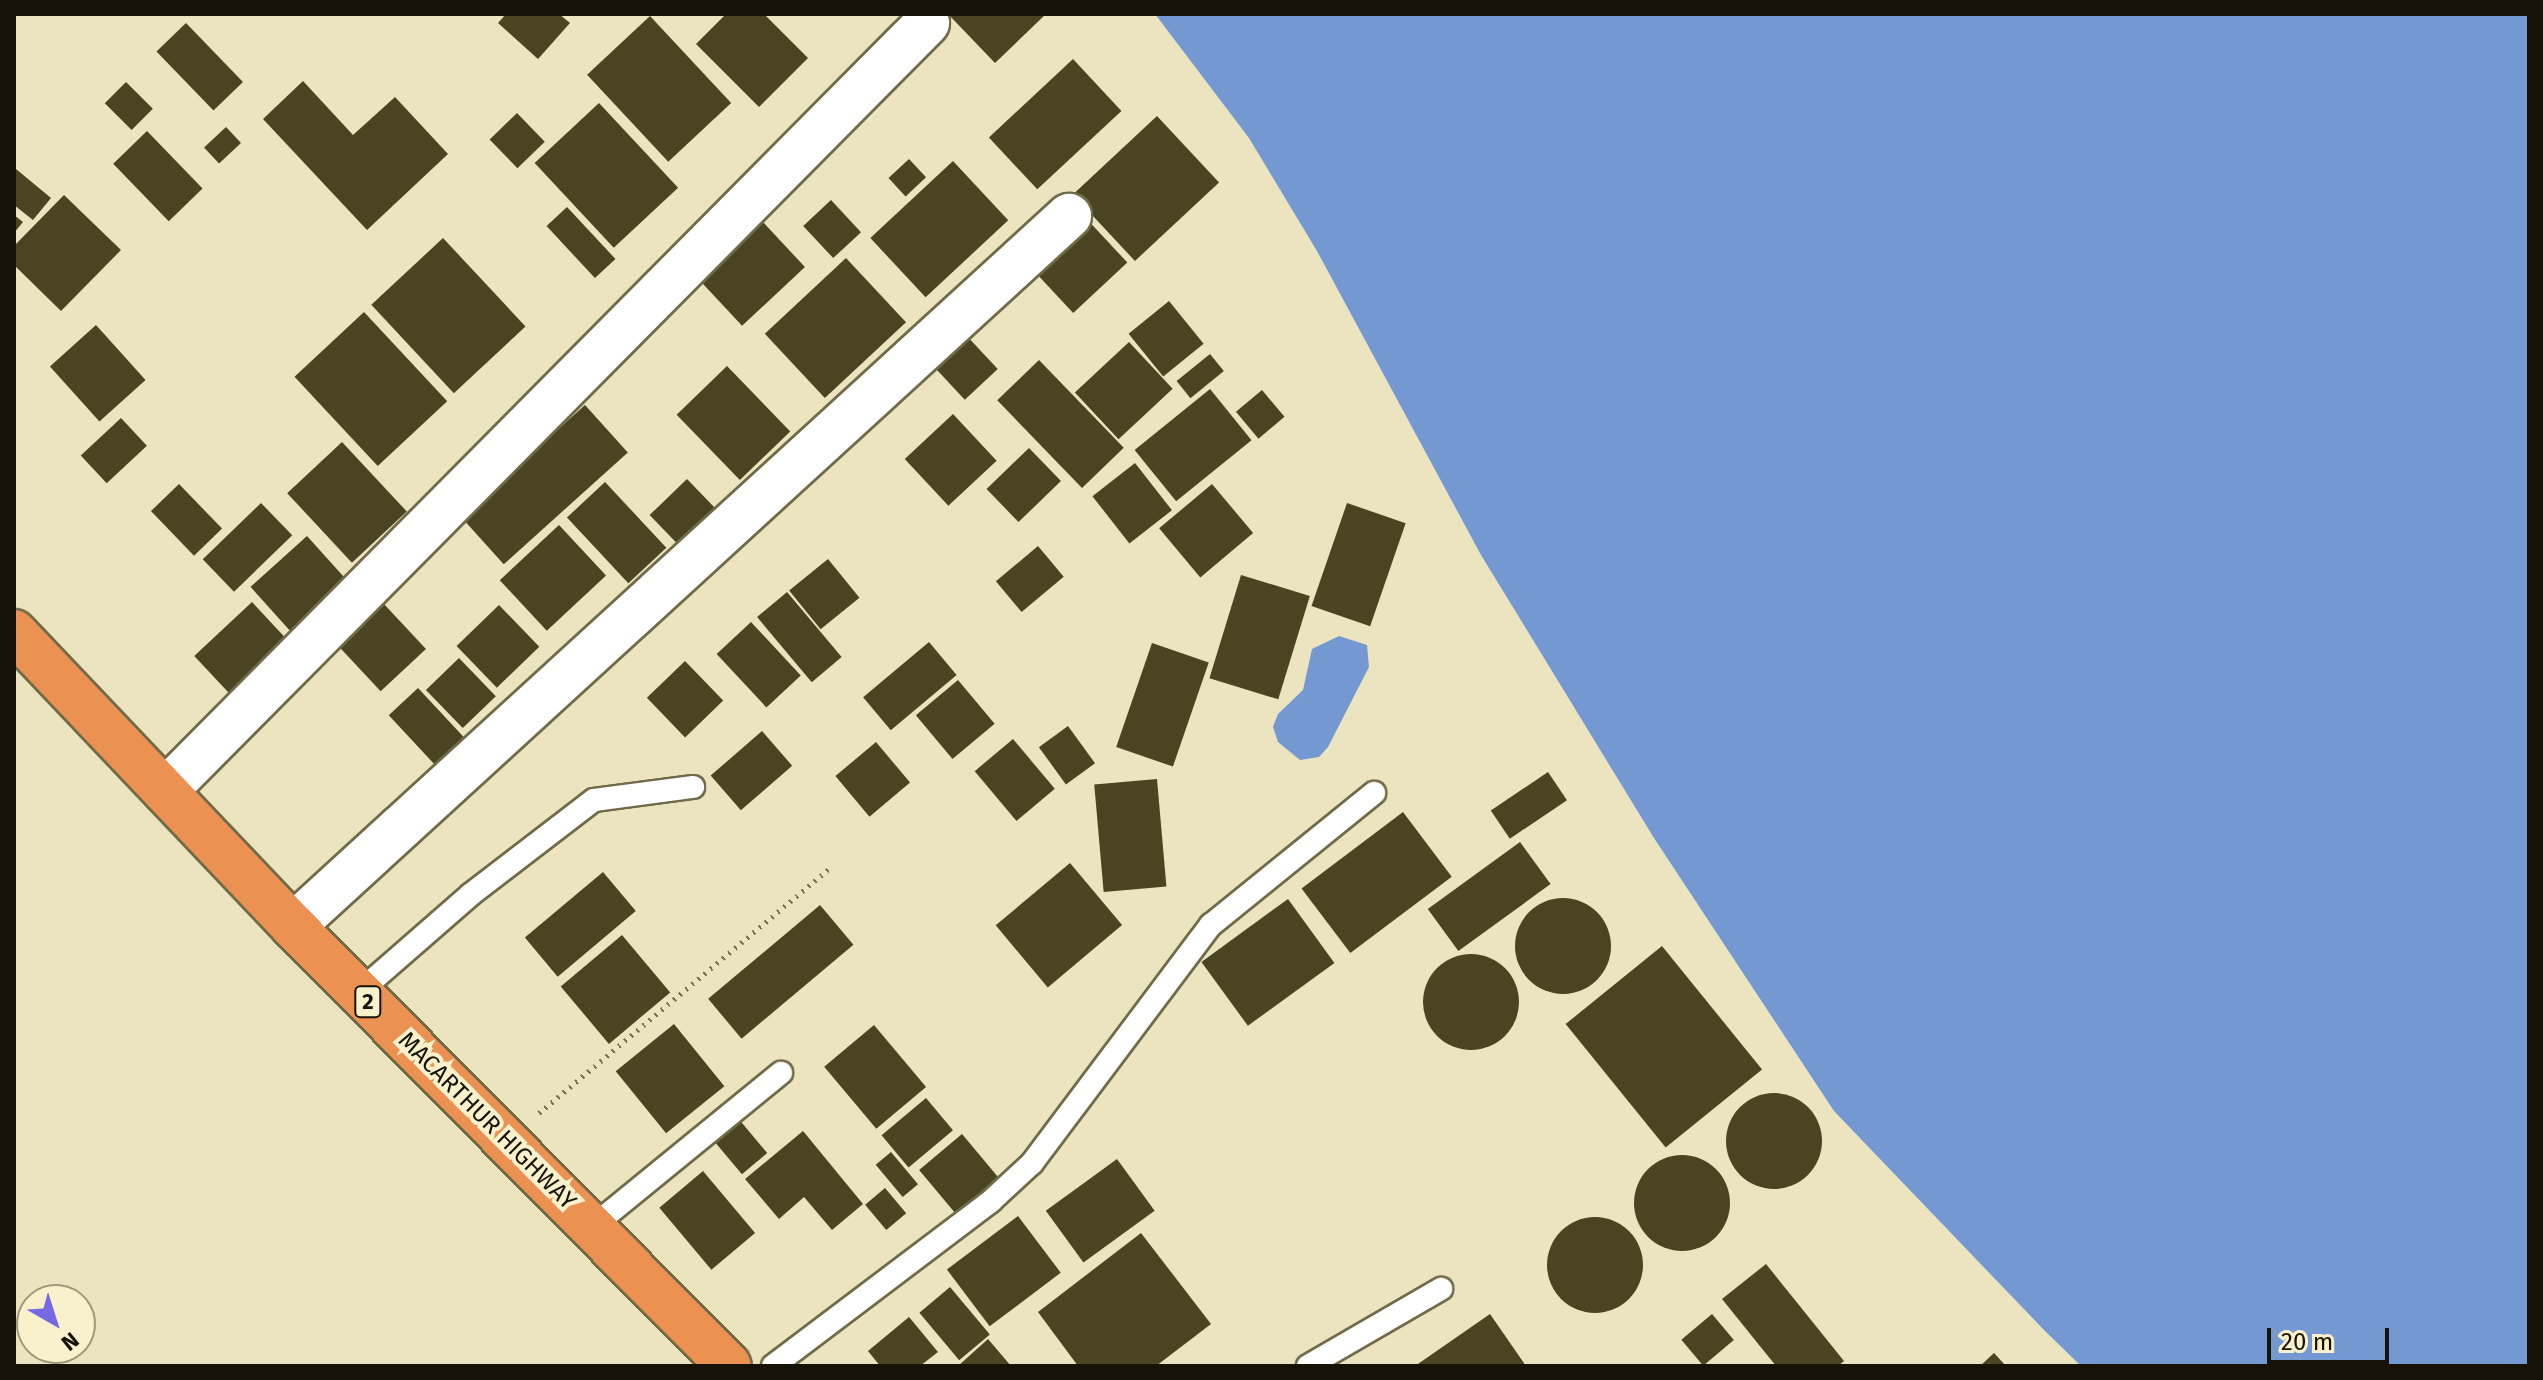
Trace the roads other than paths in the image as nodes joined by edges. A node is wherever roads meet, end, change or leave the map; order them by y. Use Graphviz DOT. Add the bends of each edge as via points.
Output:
graph roads {
  1 [pos="927,23"];
  2 [pos="1069,216"];
  3 [pos="14,632"];
  4 [pos="693,787"];
  5 [pos="165,791"];
  6 [pos="1374,793"];
  7 [pos="293,926"];
  8 [pos="359,992"];
  9 [pos="781,1073"];
  10 [pos="592,1227"];
  11 [pos="1441,1289"];
  12 [pos="729,1366"];
  13 [pos="773,1366"];
  14 [pos="1308,1366"];
  1 -- 5 [label="street"];
  2 -- 7 [label="street"];
  3 -- 5 [label="highway, MACARTHUR HIGHWAY / 2"];
  4 -- 8 [label="lane" via="594,800 470,895"];
  5 -- 7 [label="highway, MACARTHUR HIGHWAY / 2"];
  6 -- 13 [label="lane" via="1211,925 1032,1163"];
  7 -- 8 [label="highway, MACARTHUR HIGHWAY / 2"];
  8 -- 10 [label="highway, MACARTHUR HIGHWAY / 2"];
  9 -- 10 [label="lane"];
  10 -- 12 [label="highway, MACARTHUR HIGHWAY / 2"];
  11 -- 14 [label="lane"];
}
